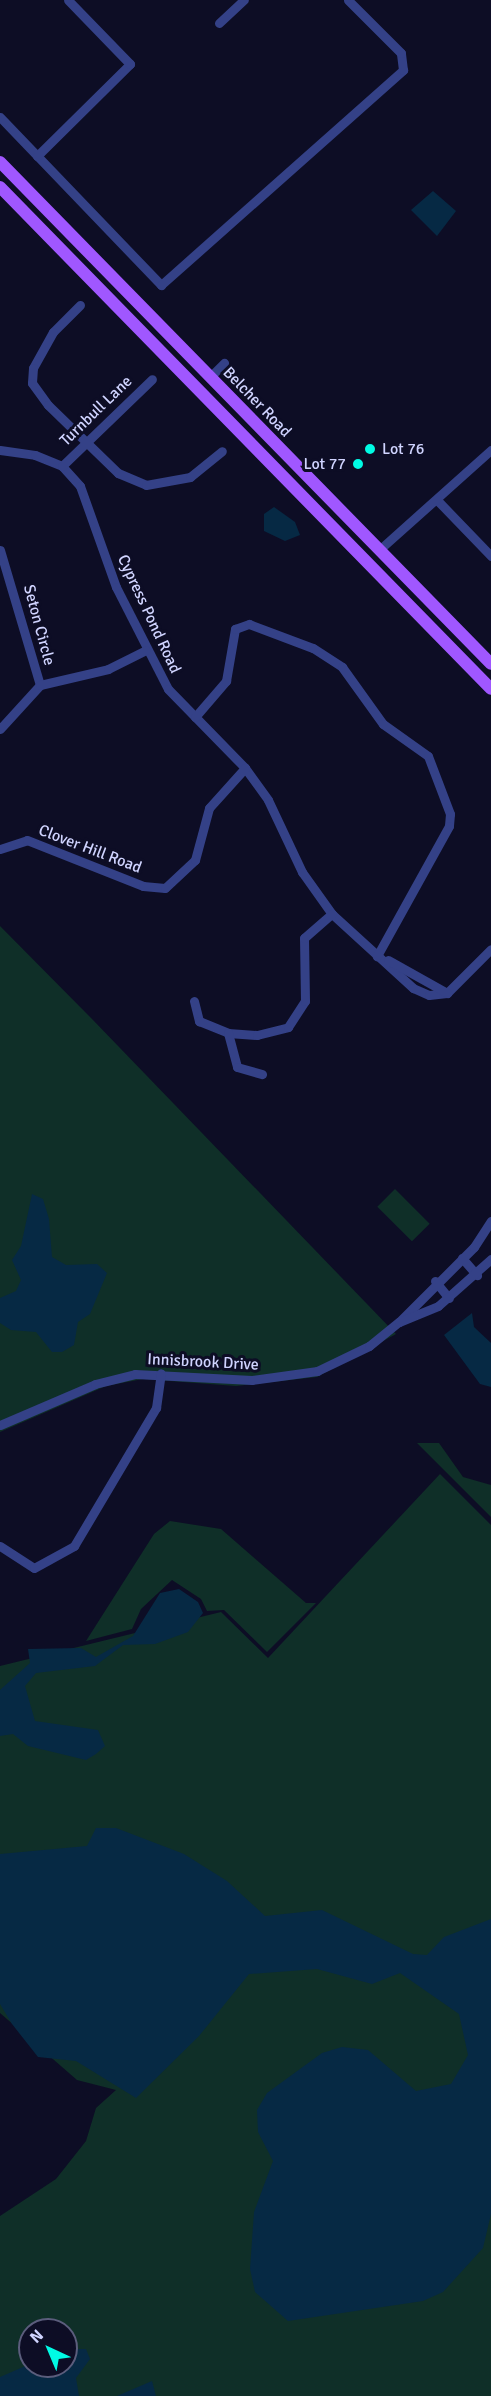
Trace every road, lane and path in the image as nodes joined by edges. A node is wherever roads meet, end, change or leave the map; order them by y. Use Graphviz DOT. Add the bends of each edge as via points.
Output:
graph roads {
  1 [pos="68,0"];
  2 [pos="244,0"];
  3 [pos="348,0"];
  4 [pos="219,23"];
  5 [pos="0,117"];
  6 [pos="37,156"];
  7 [pos="0,162"];
  8 [pos="0,187"];
  9 [pos="80,305"];
  10 [pos="224,363"];
  11 [pos="210,377"];
  12 [pos="152,379"];
  13 [pos="86,442"];
  14 [pos="0,450"];
  15 [pos="491,450"];
  16 [pos="222,451"];
  17 [pos="62,466"];
  18 [pos="437,500"];
  19 [pos="0,550"];
  20 [pos="379,550"];
  21 [pos="491,556"];
  22 [pos="146,650"];
  23 [pos="491,664"];
  24 [pos="40,685"];
  25 [pos="491,689"];
  26 [pos="195,717"];
  27 [pos="0,729"];
  28 [pos="245,768"];
  29 [pos="0,849"];
  30 [pos="332,914"];
  31 [pos="491,950"];
  32 [pos="377,956"];
  33 [pos="194,1000"];
  34 [pos="228,1033"];
  35 [pos="262,1074"];
  36 [pos="491,1221"];
  37 [pos="462,1258"];
  38 [pos="491,1260"];
  39 [pos="477,1275"];
  40 [pos="435,1281"];
  41 [pos="449,1298"];
  42 [pos="399,1322"];
  43 [pos="161,1373"];
  44 [pos="0,1425"];
  45 [pos="0,1546"];
  1 -- 6 [label="street" via="130,64"];
  2 -- 4 [label="street"];
  3 -- 6 [label="street" via="401,53 403,70 161,285"];
  5 -- 6 [label="street"];
  7 -- 11 [label="main road, Belcher Road"];
  8 -- 25 [label="main road, Belcher Road"];
  9 -- 13 [label="street" via="53,332 31,373 39,396"];
  10 -- 11 [label="street"];
  11 -- 20 [label="main road, Belcher Road"];
  12 -- 13 [label="street, Turnbull Lane"];
  13 -- 16 [label="street" via="123,476 146,485 190,477"];
  13 -- 17 [label="street, Turnbull Lane"];
  14 -- 17 [label="street, Cypress Pond Road" via="35,454"];
  15 -- 18 [label="street"];
  17 -- 22 [label="street, Cypress Pond Road" via="80,486"];
  18 -- 20 [label="street"];
  18 -- 21 [label="street"];
  19 -- 24 [label="street, Seton Circle"];
  20 -- 23 [label="main road, Belcher Road"];
  22 -- 24 [label="street" via="108,669"];
  22 -- 26 [label="street, Cypress Pond Road" via="168,689"];
  24 -- 27 [label="street, Seton Circle"];
  26 -- 28 [label="street, Cypress Pond Road"];
  26 -- 32 [label="street" via="226,681 235,630 249,624 313,648 342,667 383,724 428,756 450,814 450,826"];
  28 -- 29 [label="street, Clover Hill Road" via="209,808 195,860 165,888 143,886 27,840"];
  28 -- 30 [label="street, Cypress Pond Road" via="268,800 302,872"];
  30 -- 32 [label="street, Cypress Pond Road"];
  30 -- 34 [label="street" via="304,938 304,1001 294,1023 257,1035"];
  31 -- 32 [label="street, Cypress Pond Road" via="444,995"];
  33 -- 34 [label="street" via="196,1018"];
  34 -- 35 [label="street" via="237,1067"];
  36 -- 37 [label="street, Innisbrook Drive"];
  37 -- 39 [label="street"];
  37 -- 40 [label="street, Innisbrook Drive"];
  38 -- 39 [label="street, Innisbrook Drive"];
  39 -- 41 [label="street, Innisbrook Drive"];
  40 -- 41 [label="street"];
  40 -- 42 [label="street, Innisbrook Drive"];
  41 -- 42 [label="street, Innisbrook Drive"];
  42 -- 43 [label="street, Innisbrook Drive" via="369,1346 317,1371 252,1380"];
  43 -- 44 [label="street, Innisbrook Drive" via="95,1384"];
  43 -- 45 [label="street" via="156,1408 74,1546 34,1568"];
}
